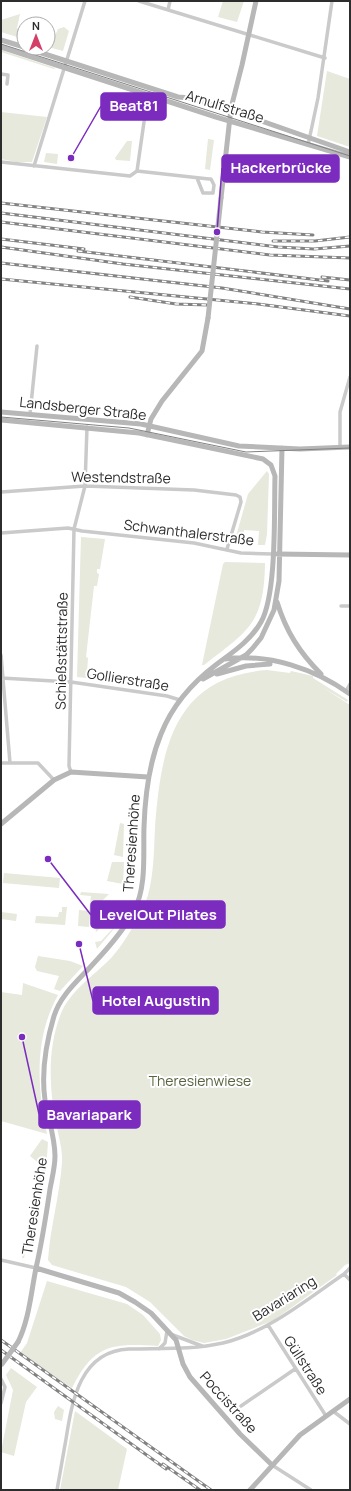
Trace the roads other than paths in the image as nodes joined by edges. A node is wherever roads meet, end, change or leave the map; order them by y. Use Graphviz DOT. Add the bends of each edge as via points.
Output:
graph roads {
  1 [pos="85,1"];
  2 [pos="139,1"];
  3 [pos="170,1"];
  4 [pos="256,1"];
  5 [pos="332,1"];
  6 [pos="168,10"];
  7 [pos="248,35"];
  8 [pos="1,40"];
  9 [pos="16,45"];
  10 [pos="1,47"];
  11 [pos="49,56"];
  12 [pos="325,58"];
  13 [pos="67,62"];
  14 [pos="65,68"];
  15 [pos="1,74"];
  16 [pos="7,84"];
  17 [pos="148,94"];
  18 [pos="230,110"];
  19 [pos="230,121"];
  20 [pos="310,138"];
  21 [pos="308,144"];
  22 [pos="350,152"];
  23 [pos="350,157"];
  24 [pos="1,162"];
  25 [pos="34,166"];
  26 [pos="138,171"];
  27 [pos="196,178"];
  28 [pos="37,346"];
  29 [pos="350,377"];
  30 [pos="1,412"];
  31 [pos="30,414"];
  32 [pos="1,420"];
  33 [pos="149,426"];
  34 [pos="87,428"];
  35 [pos="147,435"];
  36 [pos="340,447"];
  37 [pos="350,447"];
  38 [pos="282,450"];
  39 [pos="85,486"];
  40 [pos="1,492"];
  41 [pos="74,530"];
  42 [pos="1,533"];
  43 [pos="227,549"];
  44 [pos="272,554"];
  45 [pos="280,554"];
  46 [pos="350,555"];
  47 [pos="276,601"];
  48 [pos="341,606"];
  49 [pos="350,606"];
  50 [pos="242,645"];
  51 [pos="1,655"];
  52 [pos="241,658"];
  53 [pos="224,659"];
  54 [pos="281,664"];
  55 [pos="246,666"];
  56 [pos="2,678"];
  57 [pos="204,678"];
  58 [pos="324,678"];
  59 [pos="71,682"];
  60 [pos="350,684"];
  61 [pos="193,686"];
  62 [pos="348,692"];
  63 [pos="180,700"];
  64 [pos="1,763"];
  65 [pos="10,763"];
  66 [pos="71,772"];
  67 [pos="148,777"];
  68 [pos="54,780"];
  69 [pos="1,824"];
  70 [pos="1,1260"];
  71 [pos="36,1268"];
  72 [pos="350,1268"];
  73 [pos="344,1274"];
  74 [pos="350,1280"];
  75 [pos="268,1326"];
  76 [pos="167,1329"];
  77 [pos="173,1335"];
  78 [pos="204,1346"];
  79 [pos="179,1349"];
  80 [pos="158,1350"];
  81 [pos="2,1364"];
  82 [pos="295,1369"];
  83 [pos="1,1379"];
  84 [pos="350,1399"];
  85 [pos="1,1403"];
  86 [pos="241,1406"];
  87 [pos="333,1411"];
  88 [pos="326,1416"];
  89 [pos="350,1424"];
  90 [pos="272,1465"];
  91 [pos="57,1490"];
  92 [pos="250,1490"];
  93 [pos="311,1490"];
  1 -- 13 [label="street"];
  2 -- 6 [label="street"];
  3 -- 6 [label="street"];
  4 -- 7 [label="main road"];
  5 -- 12 [label="street"];
  6 -- 7 [label="street"];
  7 -- 12 [label="street"];
  7 -- 18 [label="main road"];
  8 -- 9 [label="main road, Arnulfstraße"];
  10 -- 14 [label="main road, Arnulfstraße"];
  11 -- 13 [label="main road, Arnulfstraße"];
  12 -- 20 [label="street"];
  13 -- 14 [label="street"];
  13 -- 18 [label="main road, Arnulfstraße" via="178,97"];
  14 -- 17 [label="main road, Arnulfstraße"];
  14 -- 25 [label="street"];
  15 -- 16 [label="street" via="8,75"];
  17 -- 19 [label="main road, Arnulfstraße"];
  17 -- 26 [label="street"];
  18 -- 19 [label="main road"];
  18 -- 20 [label="main road, Arnulfstraße"];
  19 -- 21 [label="main road, Arnulfstraße"];
  19 -- 33 [label="main road, bridge" via="202,351 162,401"];
  20 -- 21 [label="street"];
  20 -- 22 [label="main road, Arnulfstraße"];
  21 -- 23 [label="main road, Arnulfstraße"];
  24 -- 25 [label="street"];
  25 -- 26 [label="street" via="130,176"];
  26 -- 27 [label="street"];
  27 -- 27 [label="street" via="204,193 213,193 213,182 209,179"];
  28 -- 31 [label="street"];
  29 -- 36 [label="street" via="340,412"];
  30 -- 31 [label="main road, Landsberger Straße"];
  31 -- 33 [label="main road, Landsberger Straße"];
  32 -- 34 [label="main road, Landsberger Straße"];
  33 -- 35 [label="main road"];
  33 -- 38 [label="main road, Landsberger Straße" via="239,446"];
  34 -- 35 [label="main road, Landsberger Straße"];
  34 -- 39 [label="street, Schießstättstraße"];
  35 -- 44 [label="main road, Landsberger Straße" via="268,461 274,472"];
  36 -- 37 [label="main road, Landsberger Straße"];
  36 -- 38 [label="main road, Landsberger Straße"];
  38 -- 45 [label="main road"];
  39 -- 40 [label="street, Westendstraße"];
  39 -- 41 [label="street, Schießstättstraße"];
  39 -- 43 [label="street, Westendstraße" via="194,490 236,495 240,497 241,502"];
  41 -- 42 [label="street, Schwanthalerstraße" via="68,528"];
  41 -- 43 [label="street, Schwanthalerstraße"];
  41 -- 59 [label="street, Schießstättstraße"];
  43 -- 44 [label="street, Schwanthalerstraße" via="241,553"];
  44 -- 45 [label="main road, Schwanthalerstraße"];
  44 -- 50 [label="main road, Theresienhöhe" via="270,596 261,622"];
  45 -- 46 [label="main road, Schwanthalerstraße"];
  45 -- 47 [label="main road"];
  47 -- 52 [label="main road, Theresienhöhe" via="262,638"];
  47 -- 58 [label="main road" via="294,644"];
  48 -- 49 [label="street"];
  50 -- 52 [label="main road"];
  50 -- 53 [label="main road, Theresienhöhe"];
  51 -- 56 [label="street"];
  52 -- 53 [label="main road"];
  52 -- 54 [label="main road"];
  52 -- 55 [label="main road"];
  52 -- 57 [label="main road, Theresienhöhe"];
  53 -- 61 [label="main road, Theresienhöhe"];
  54 -- 55 [label="main road"];
  54 -- 58 [label="main road" via="307,670"];
  55 -- 57 [label="main road"];
  56 -- 59 [label="street, Gollierstraße"];
  56 -- 65 [label="street"];
  57 -- 61 [label="main road, Theresienhöhe"];
  58 -- 62 [label="main road"];
  59 -- 63 [label="street, Gollierstraße"];
  59 -- 66 [label="street, Schießstättstraße"];
  60 -- 62 [label="street"];
  61 -- 63 [label="main road, Theresienhöhe"];
  63 -- 67 [label="main road, Theresienhöhe" via="161,733"];
  64 -- 65 [label="street"];
  65 -- 68 [label="street" via="38,763"];
  66 -- 67 [label="main road"];
  66 -- 68 [label="main road"];
  67 -- 71 [label="main road, Theresienhöhe" via="141,887 135,909 125,927 64,996 55,1013 47,1043 44,1085 55,1155"];
  68 -- 69 [label="main road"];
  70 -- 71 [label="street"];
  71 -- 76 [label="main road" via="119,1293 143,1307"];
  71 -- 81 [label="main road, Theresienhöhe, bridge" via="23,1330 18,1342"];
  72 -- 73 [label="street, Bavariaring"];
  73 -- 74 [label="street"];
  73 -- 75 [label="street, Bavariaring"];
  75 -- 78 [label="street, Bavariaring" via="224,1343"];
  75 -- 82 [label="street, Güllstraße"];
  76 -- 77 [label="main road"];
  76 -- 80 [label="street" via="166,1343"];
  77 -- 78 [label="street, Bavariaring"];
  77 -- 79 [label="main road, Poccistraße"];
  78 -- 79 [label="street, Bavariaring"];
  79 -- 80 [label="street, Bavariaring"];
  79 -- 90 [label="main road, Poccistraße" via="190,1377 240,1434"];
  80 -- 91 [label="street, Bavariaring" via="129,1349 115,1352 101,1358 89,1368 76,1389"];
  82 -- 86 [label="street"];
  82 -- 88 [label="street, Güllstraße"];
  83 -- 85 [label="street" via="5,1387"];
  84 -- 87 [label="main road"];
  87 -- 88 [label="main road"];
  87 -- 89 [label="street"];
  88 -- 90 [label="main road" via="295,1440"];
  90 -- 92 [label="main road"];
  90 -- 93 [label="street"];
}
